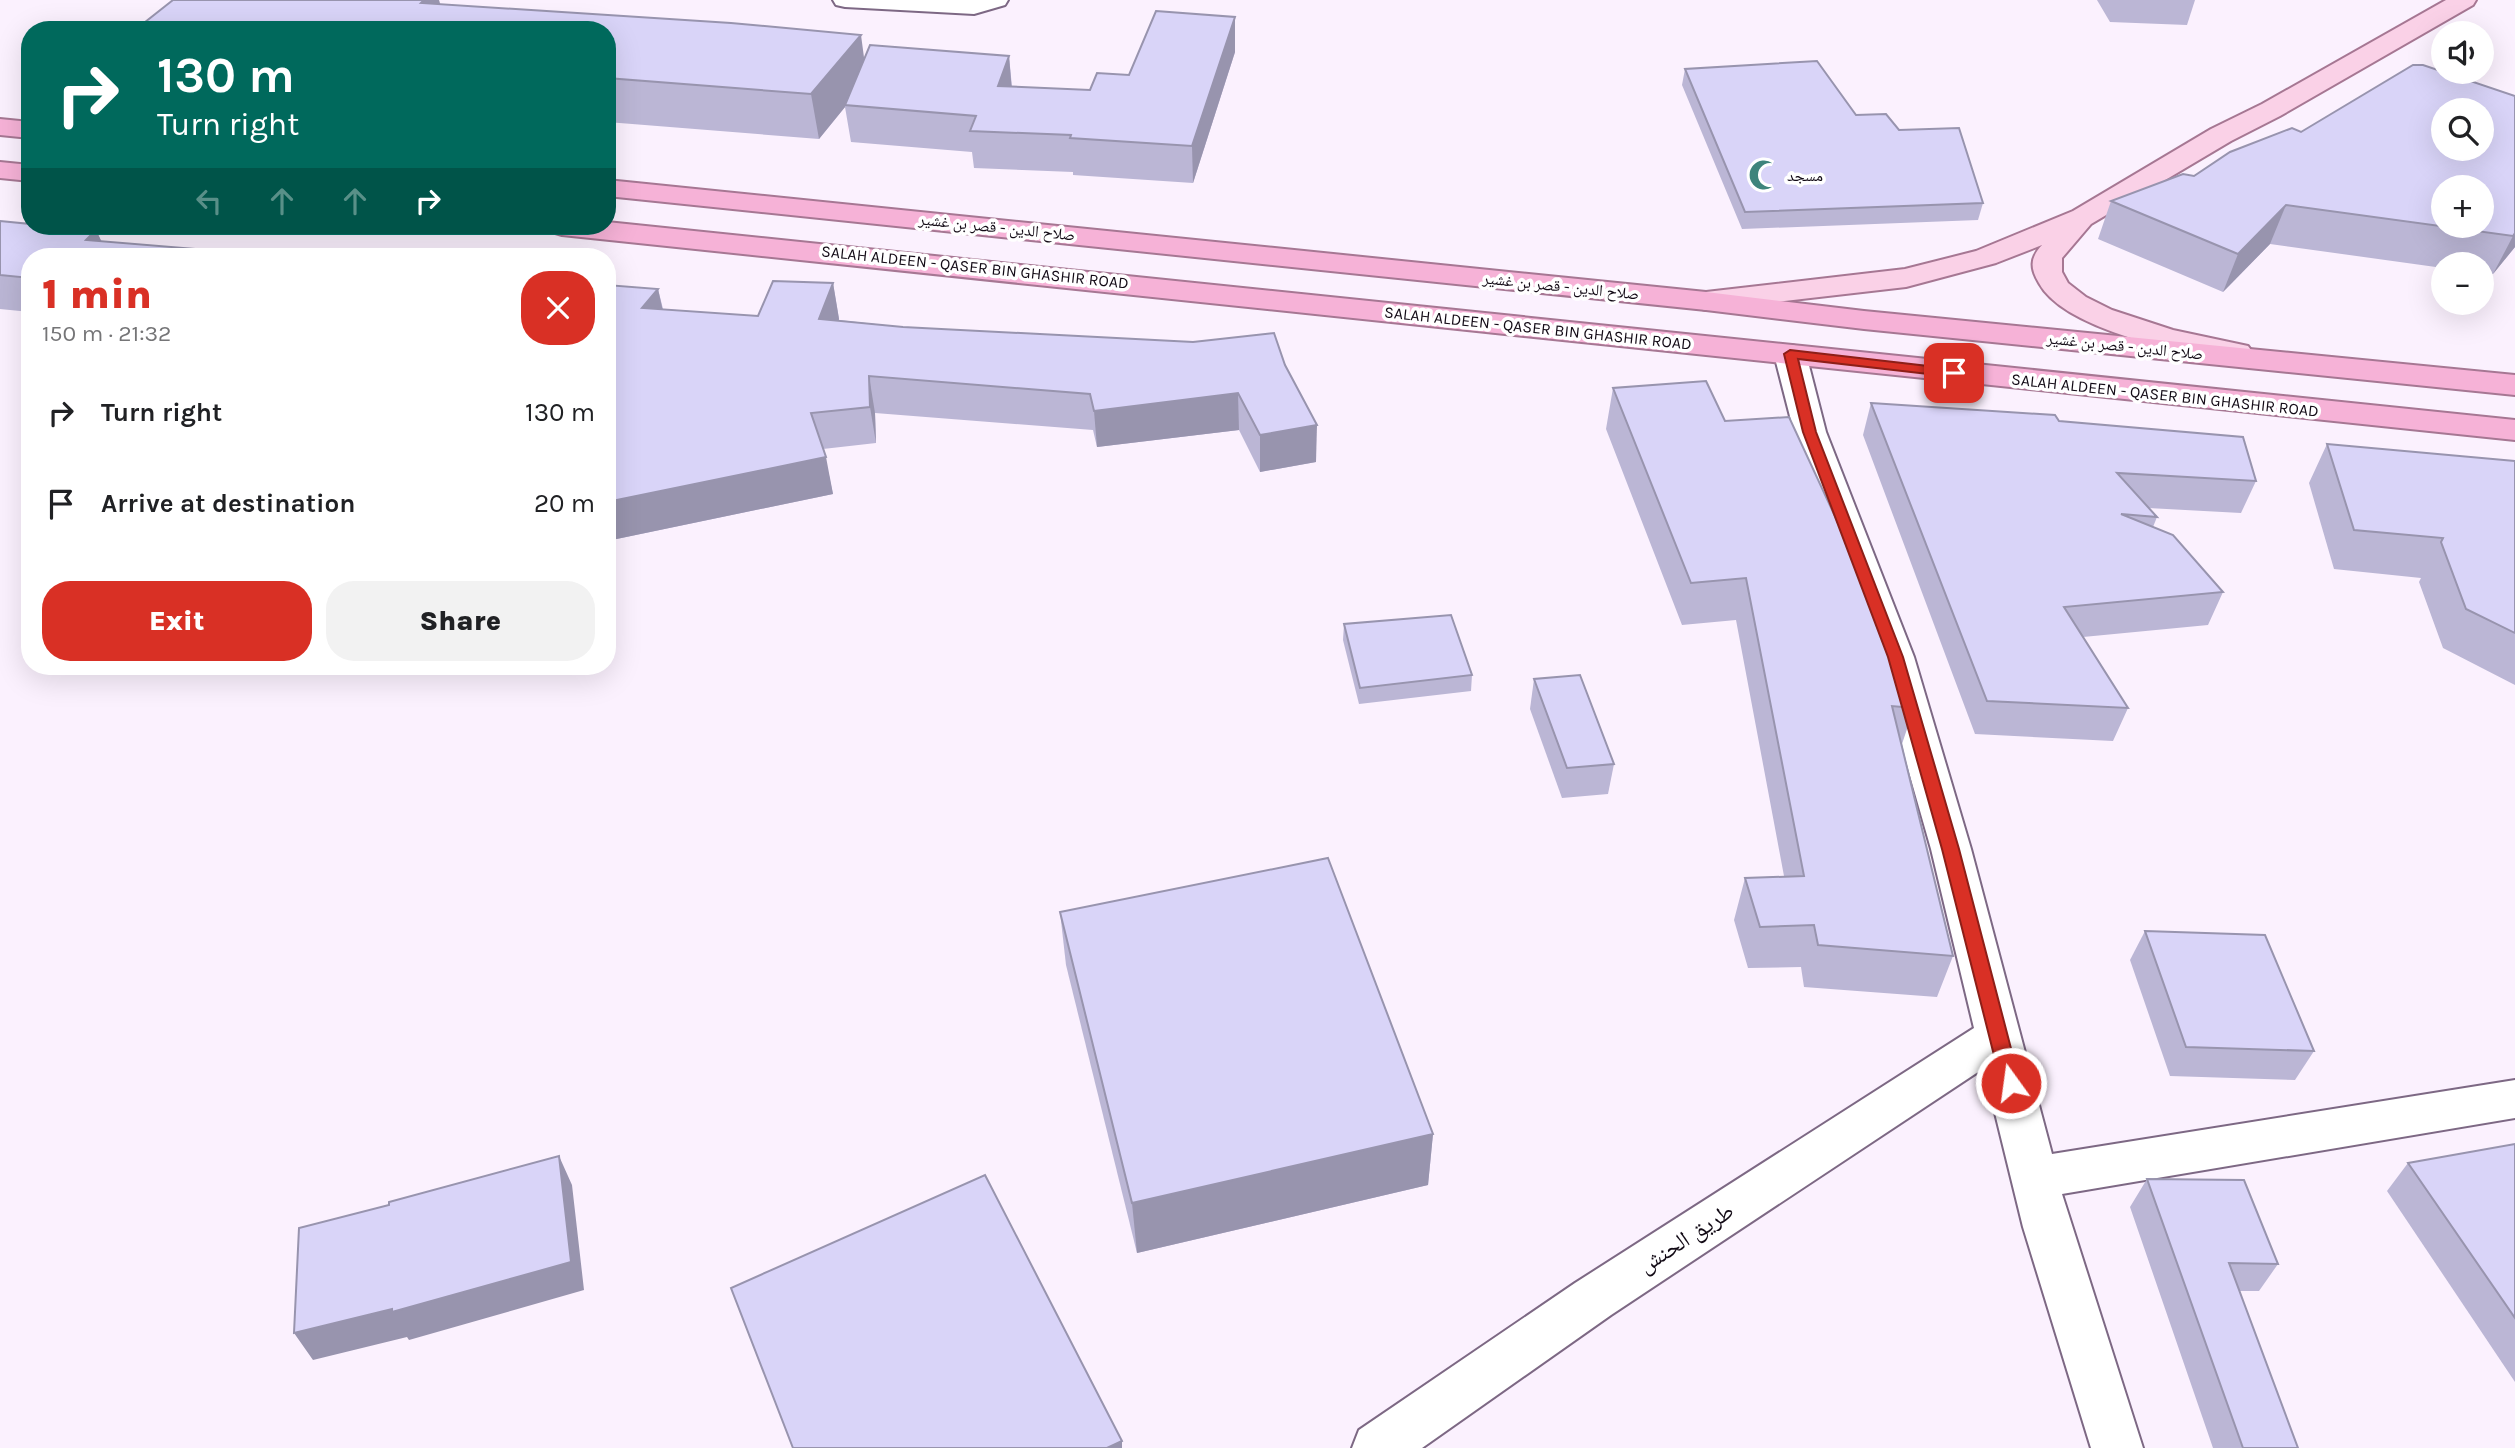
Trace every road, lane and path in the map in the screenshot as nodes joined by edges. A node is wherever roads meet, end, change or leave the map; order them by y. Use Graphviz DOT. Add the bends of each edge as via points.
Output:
graph roads {
  1 [pos="845,0"];
  2 [pos="996,0"];
  3 [pos="2464,0"];
  4 [pos="0,127"];
  5 [pos="21,129"];
  6 [pos="0,170"];
  7 [pos="21,172"];
  8 [pos="616,189"];
  9 [pos="2083,217"];
  10 [pos="616,231"];
  11 [pos="1706,301"];
  12 [pos="1790,354"];
  13 [pos="2295,364"];
  14 [pos="2515,385"];
  15 [pos="2515,430"];
  16 [pos="1999,1035"];
  17 [pos="2515,1099"];
  18 [pos="2034,1178"];
  19 [pos="1378,1448"];
  20 [pos="2116,1448"];
  1 -- 2 [label="street" via="964,7"];
  3 -- 9 [label="main road"];
  4 -- 5 [label="highway"];
  6 -- 7 [label="highway"];
  8 -- 11 [label="highway, صلاح الدين - قصر بن غشير"];
  9 -- 11 [label="main road" via="1942,270"];
  9 -- 13 [label="main road" via="2048,256 2047,274 2069,298 2123,326"];
  10 -- 12 [label="highway, SALAH ALDEEN - QASER BIN GHASHIR ROAD"];
  11 -- 13 [label="highway, صلاح الدين - قصر بن غشير"];
  12 -- 15 [label="highway, SALAH ALDEEN - QASER BIN GHASHIR ROAD"];
  12 -- 16 [label="street" via="1810,432 1895,657"];
  13 -- 14 [label="highway, صلاح الدين - قصر بن غشير"];
  16 -- 18 [label="street"];
  16 -- 19 [label="street, طريق الحنش" via="1592,1299"];
  17 -- 18 [label="street"];
  18 -- 20 [label="street"];
}
